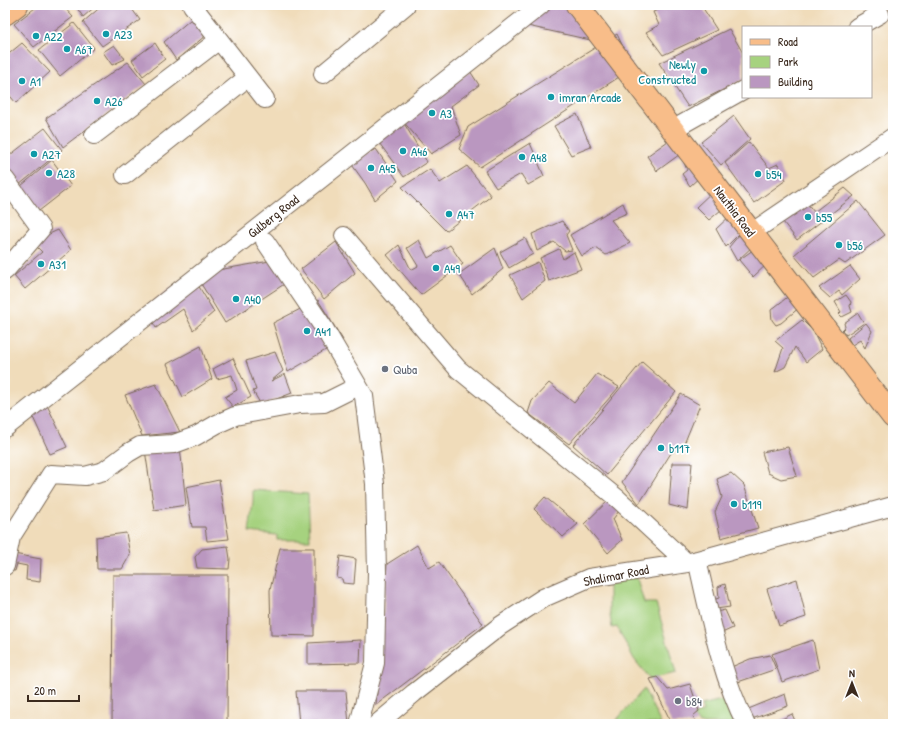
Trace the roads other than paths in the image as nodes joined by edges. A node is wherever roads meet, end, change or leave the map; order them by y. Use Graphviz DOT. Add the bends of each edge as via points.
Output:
graph roads {
  1 [pos="17,5"];
  2 [pos="192,5"];
  3 [pos="406,5"];
  4 [pos="540,5"];
  5 [pos="577,5"];
  6 [pos="875,5"];
  7 [pos="5,14"];
  8 [pos="859,26"];
  9 [pos="219,40"];
  10 [pos="323,74"];
  11 [pos="248,77"];
  12 [pos="742,91"];
  13 [pos="265,99"];
  14 [pos="672,130"];
  15 [pos="94,135"];
  16 [pos="893,137"];
  17 [pos="125,175"];
  18 [pos="6,181"];
  19 [pos="751,233"];
  20 [pos="344,236"];
  21 [pos="265,241"];
  22 [pos="5,271"];
  23 [pos="358,386"];
  24 [pos="893,417"];
  25 [pos="5,428"];
  26 [pos="893,506"];
  27 [pos="692,561"];
  28 [pos="5,566"];
  29 [pos="359,724"];
  30 [pos="377,724"];
  31 [pos="746,724"];
  1 -- 7 [label="main road"];
  2 -- 9 [label="street"];
  3 -- 10 [label="street"];
  4 -- 25 [label="street, Gulberg Road"];
  5 -- 14 [label="main road, Nauthia Road"];
  6 -- 8 [label="street" via="880,14"];
  9 -- 11 [label="street"];
  9 -- 15 [label="street"];
  11 -- 13 [label="street"];
  11 -- 17 [label="street"];
  12 -- 14 [label="street"];
  14 -- 19 [label="main road, Nauthia Road"];
  16 -- 19 [label="street"];
  18 -- 22 [label="street" via="41,229"];
  19 -- 24 [label="main road, Nauthia Road"];
  20 -- 27 [label="street" via="458,369"];
  21 -- 23 [label="street" via="324,328"];
  23 -- 28 [label="street" via="324,403 300,404 235,416 174,444 140,446 104,471 85,476 51,474 11,537"];
  23 -- 29 [label="street" via="364,396 375,484 377,572 375,663"];
  26 -- 27 [label="street, Shalimar Road"];
  27 -- 30 [label="street, Shalimar Road" via="589,578 543,598 500,626"];
  27 -- 31 [label="street" via="736,703"];
}
